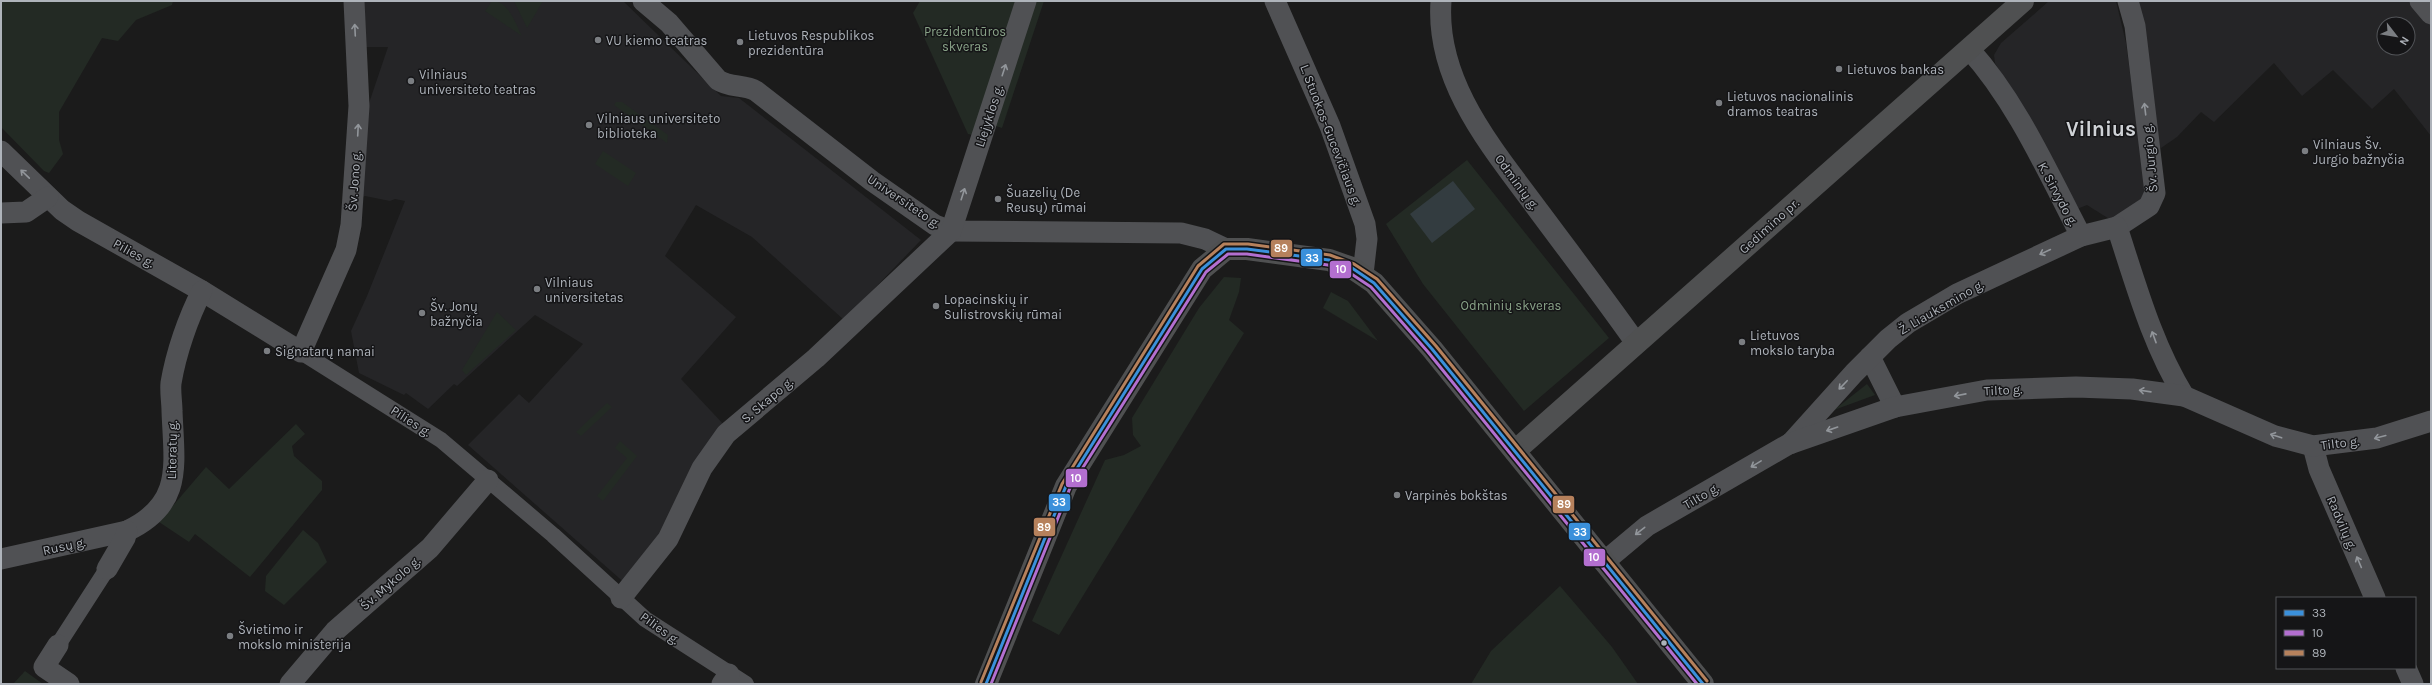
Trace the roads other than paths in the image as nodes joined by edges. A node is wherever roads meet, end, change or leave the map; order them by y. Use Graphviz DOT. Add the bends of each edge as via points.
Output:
graph roads {
  1 [pos="354,1"];
  2 [pos="1026,1"];
  3 [pos="1275,1"];
  4 [pos="1441,1"];
  5 [pos="2023,1"];
  6 [pos="2128,1"];
  7 [pos="2420,1"];
  8 [pos="650,6"];
  9 [pos="2431,14"];
  10 [pos="1969,49"];
  11 [pos="1,151"];
  12 [pos="48,197"];
  13 [pos="1,213"];
  14 [pos="2117,227"];
  15 [pos="951,231"];
  16 [pos="2080,236"];
  17 [pos="1226,249"];
  18 [pos="1363,274"];
  19 [pos="202,291"];
  20 [pos="1636,344"];
  21 [pos="301,352"];
  22 [pos="1870,357"];
  23 [pos="2184,396"];
  24 [pos="1895,407"];
  25 [pos="2431,421"];
  26 [pos="1789,444"];
  27 [pos="2313,446"];
  28 [pos="1515,452"];
  29 [pos="488,480"];
  30 [pos="127,531"];
  31 [pos="1,559"];
  32 [pos="1604,562"];
  33 [pos="106,569"];
  34 [pos="2374,597"];
  35 [pos="621,598"];
  36 [pos="58,645"];
  37 [pos="2406,669"];
  38 [pos="732,681"];
  39 [pos="69,684"];
  40 [pos="290,684"];
  41 [pos="986,684"];
  42 [pos="1702,684"];
  43 [pos="2413,684"];
  21 -- 1 [label="street, Šv. Jono g., one-way" via="346,250 351,225 359,106"];
  15 -- 2 [label="street, Liejyklos g., one-way"];
  3 -- 18 [label="street, L. Stuokos-Gucevičiaus g." via="1330,126 1365,224 1367,239"];
  4 -- 20 [label="street, Odminių g." via="1448,60 1455,83 1476,124"];
  5 -- 10 [label="main road, Gedimino pr."];
  14 -- 6 [label="street, Šv. Jurgio g., one-way" via="2149,206 2155,193 2135,26"];
  7 -- 9 [label="street"];
  8 -- 15 [label="street, Universiteto g." via="718,80 732,86 748,86 756,91 872,181 935,225"];
  10 -- 16 [label="street, K. Sirvydo g." via="1986,68 2021,125"];
  10 -- 20 [label="main road, Gedimino pr."];
  12 -- 11 [label="street, Pilies g., one-way"];
  12 -- 13 [label="street" via="26,212"];
  12 -- 19 [label="street, Pilies g." via="78,221"];
  14 -- 16 [label="street, K. Sirvydo g."];
  23 -- 14 [label="street, one-way" via="2169,372 2155,340"];
  15 -- 17 [label="street, Universiteto g." via="1181,233 1205,239"];
  15 -- 35 [label="street, S. Skapo g." via="816,358 726,434 702,468 668,539"];
  16 -- 22 [label="street, Ž. Liauksmino g., one-way" via="1957,294 1908,323"];
  17 -- 18 [label="main road" via="1247,249 1329,260"];
  17 -- 41 [label="main road" via="1202,269 1069,480"];
  18 -- 28 [label="main road" via="1382,290 1412,325"];
  19 -- 21 [label="street, Pilies g."];
  19 -- 30 [label="street, Literatų g." via="194,306 171,384 173,476 169,493 156,513 143,524"];
  20 -- 28 [label="main road, Gedimino pr."];
  21 -- 29 [label="street, Pilies g." via="441,440"];
  22 -- 24 [label="street"];
  22 -- 26 [label="street, Ž. Liauksmino g., one-way"];
  23 -- 24 [label="street, Tilto g., one-way" via="2132,389 2076,387 1986,390"];
  27 -- 23 [label="street, Tilto g., one-way" via="2275,436"];
  24 -- 26 [label="street, Tilto g., one-way"];
  25 -- 27 [label="street, Tilto g., one-way" via="2377,438"];
  26 -- 32 [label="street, Tilto g., one-way" via="1647,526"];
  34 -- 27 [label="street, Radvilų g., one-way" via="2319,469"];
  28 -- 32 [label="main road"];
  29 -- 35 [label="street, Pilies g."];
  29 -- 40 [label="street, Šv. Mykolo g." via="430,548 335,631"];
  30 -- 31 [label="street, Rusų g."];
  30 -- 33 [label="street" via="122,545"];
  32 -- 42 [label="main road"];
  33 -- 36 [label="street"];
  35 -- 38 [label="street, Pilies g."];
  36 -- 39 [label="street" via="44,667"];
  37 -- 43 [label="street"];
}
